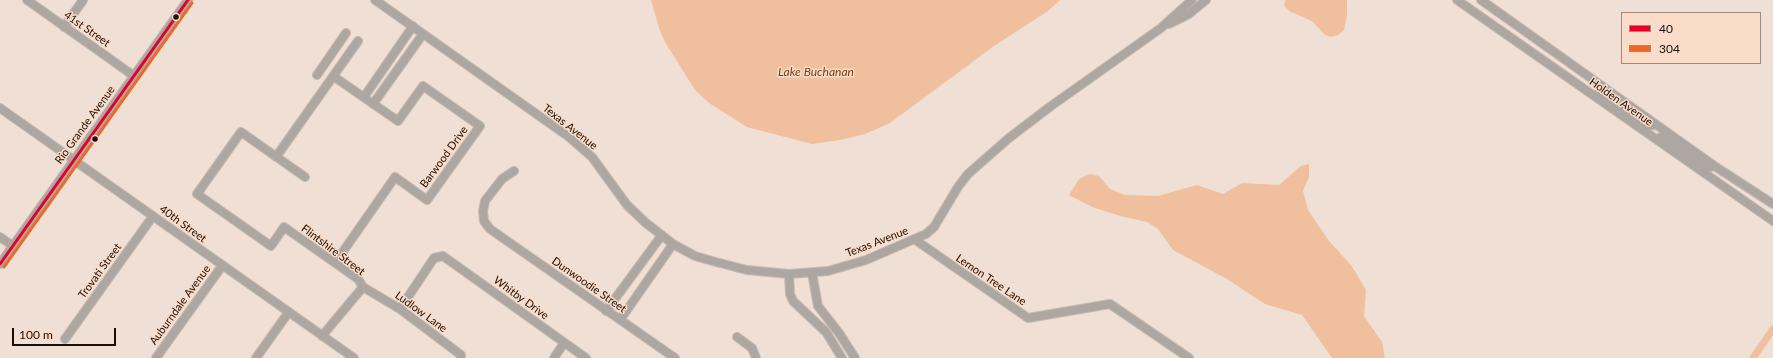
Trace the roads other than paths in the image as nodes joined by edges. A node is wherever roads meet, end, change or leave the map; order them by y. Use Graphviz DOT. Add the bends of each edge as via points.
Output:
graph roads {
  1 [pos="27,0"];
  2 [pos="83,0"];
  3 [pos="188,0"];
  4 [pos="375,0"];
  5 [pos="1192,0"];
  6 [pos="1206,0"];
  7 [pos="1457,0"];
  8 [pos="1481,0"];
  9 [pos="64,26"];
  10 [pos="413,26"];
  11 [pos="1161,28"];
  12 [pos="346,33"];
  13 [pos="423,34"];
  14 [pos="358,41"];
  15 [pos="317,75"];
  16 [pos="134,76"];
  17 [pos="333,76"];
  18 [pos="1591,95"];
  19 [pos="364,97"];
  20 [pos="373,104"];
  21 [pos="0,108"];
  22 [pos="1655,125"];
  23 [pos="1655,139"];
  24 [pos="276,157"];
  25 [pos="74,160"];
  26 [pos="1716,168"];
  27 [pos="514,171"];
  28 [pos="305,177"];
  29 [pos="1773,204"];
  30 [pos="153,216"];
  31 [pos="1773,221"];
  32 [pos="662,235"];
  33 [pos="0,237"];
  34 [pos="914,240"];
  35 [pos="673,244"];
  36 [pos="13,246"];
  37 [pos="335,263"];
  38 [pos="0,264"];
  39 [pos="222,266"];
  40 [pos="812,273"];
  41 [pos="789,274"];
  42 [pos="363,287"];
  43 [pos="400,309"];
  44 [pos="606,310"];
  45 [pos="288,313"];
  46 [pos="620,320"];
  47 [pos="322,336"];
  48 [pos="737,337"];
  49 [pos="65,339"];
  50 [pos="564,343"];
  51 [pos="156,358"];
  52 [pos="256,358"];
  53 [pos="354,358"];
  54 [pos="462,358"];
  55 [pos="554,358"];
  56 [pos="586,358"];
  57 [pos="675,358"];
  58 [pos="756,358"];
  59 [pos="842,358"];
  60 [pos="855,358"];
  61 [pos="1189,358"];
  1 -- 9 [label="street, 41st Street"];
  2 -- 9 [label="street"];
  3 -- 16 [label="street, Rio Grande Avenue"];
  4 -- 10 [label="street, Texas Avenue"];
  5 -- 11 [label="street, Texas Avenue"];
  6 -- 11 [label="street, Texas Avenue" via="1189,14"];
  7 -- 18 [label="street, Holden Avenue"];
  8 -- 22 [label="street, Holden Avenue"];
  9 -- 16 [label="street, 41st Street"];
  10 -- 13 [label="street, Texas Avenue"];
  10 -- 19 [label="street"];
  11 -- 34 [label="street, Texas Avenue" via="1009,138 968,174 934,227"];
  12 -- 15 [label="street"];
  13 -- 20 [label="street"];
  13 -- 32 [label="street, Texas Avenue" via="592,157 627,205"];
  14 -- 17 [label="street"];
  16 -- 25 [label="street, Rio Grande Avenue"];
  17 -- 19 [label="street, Barwood Drive"];
  17 -- 24 [label="street"];
  18 -- 22 [label="street" via="1605,97 1643,124"];
  18 -- 23 [label="street, Holden Avenue"];
  19 -- 20 [label="street, Barwood Drive"];
  20 -- 37 [label="street, Barwood Drive" via="398,121 423,86 480,126 427,200 395,177"];
  21 -- 25 [label="street, 40th Street"];
  22 -- 26 [label="street, Holden Avenue"];
  23 -- 26 [label="street" via="1666,140 1702,165"];
  23 -- 31 [label="street, Holden Avenue"];
  24 -- 28 [label="street"];
  24 -- 37 [label="street, Flintshire Street" via="241,132 197,194 271,246 284,227"];
  25 -- 30 [label="street, 40th Street"];
  25 -- 36 [label="street, Rio Grande Avenue"];
  26 -- 29 [label="street, Holden Avenue"];
  27 -- 44 [label="street, Dunwoodie Street" via="502,179 485,201 484,221 490,229"];
  30 -- 39 [label="street, 40th Street"];
  30 -- 49 [label="street, Trovati Street"];
  32 -- 35 [label="street, Texas Avenue"];
  32 -- 44 [label="street"];
  33 -- 36 [label="street"];
  34 -- 40 [label="street, Texas Avenue" via="866,260"];
  34 -- 61 [label="street, Lemon Tree Lane" via="1028,318 1110,304"];
  35 -- 41 [label="street, Texas Avenue" via="695,256 716,262 747,270"];
  35 -- 46 [label="street"];
  36 -- 38 [label="street, Rio Grande Avenue"];
  37 -- 42 [label="street, Flintshire Street" via="358,279"];
  39 -- 45 [label="street, 40th Street"];
  39 -- 51 [label="street, Auburndale Avenue"];
  40 -- 41 [label="street, Texas Avenue"];
  40 -- 60 [label="street" via="818,306"];
  41 -- 59 [label="street" via="793,301 826,332"];
  42 -- 43 [label="street, Ludlow Lane"];
  42 -- 47 [label="street"];
  43 -- 50 [label="street, Whitby Drive" via="434,258 443,256"];
  43 -- 54 [label="street, Ludlow Lane"];
  44 -- 46 [label="street, Dunwoodie Street"];
  45 -- 47 [label="street, 40th Street"];
  45 -- 52 [label="street"];
  46 -- 57 [label="street, Dunwoodie Street"];
  47 -- 53 [label="street, 40th Street"];
  48 -- 58 [label="street" via="752,348"];
  50 -- 55 [label="street"];
  50 -- 56 [label="street, Whitby Drive"];
}
